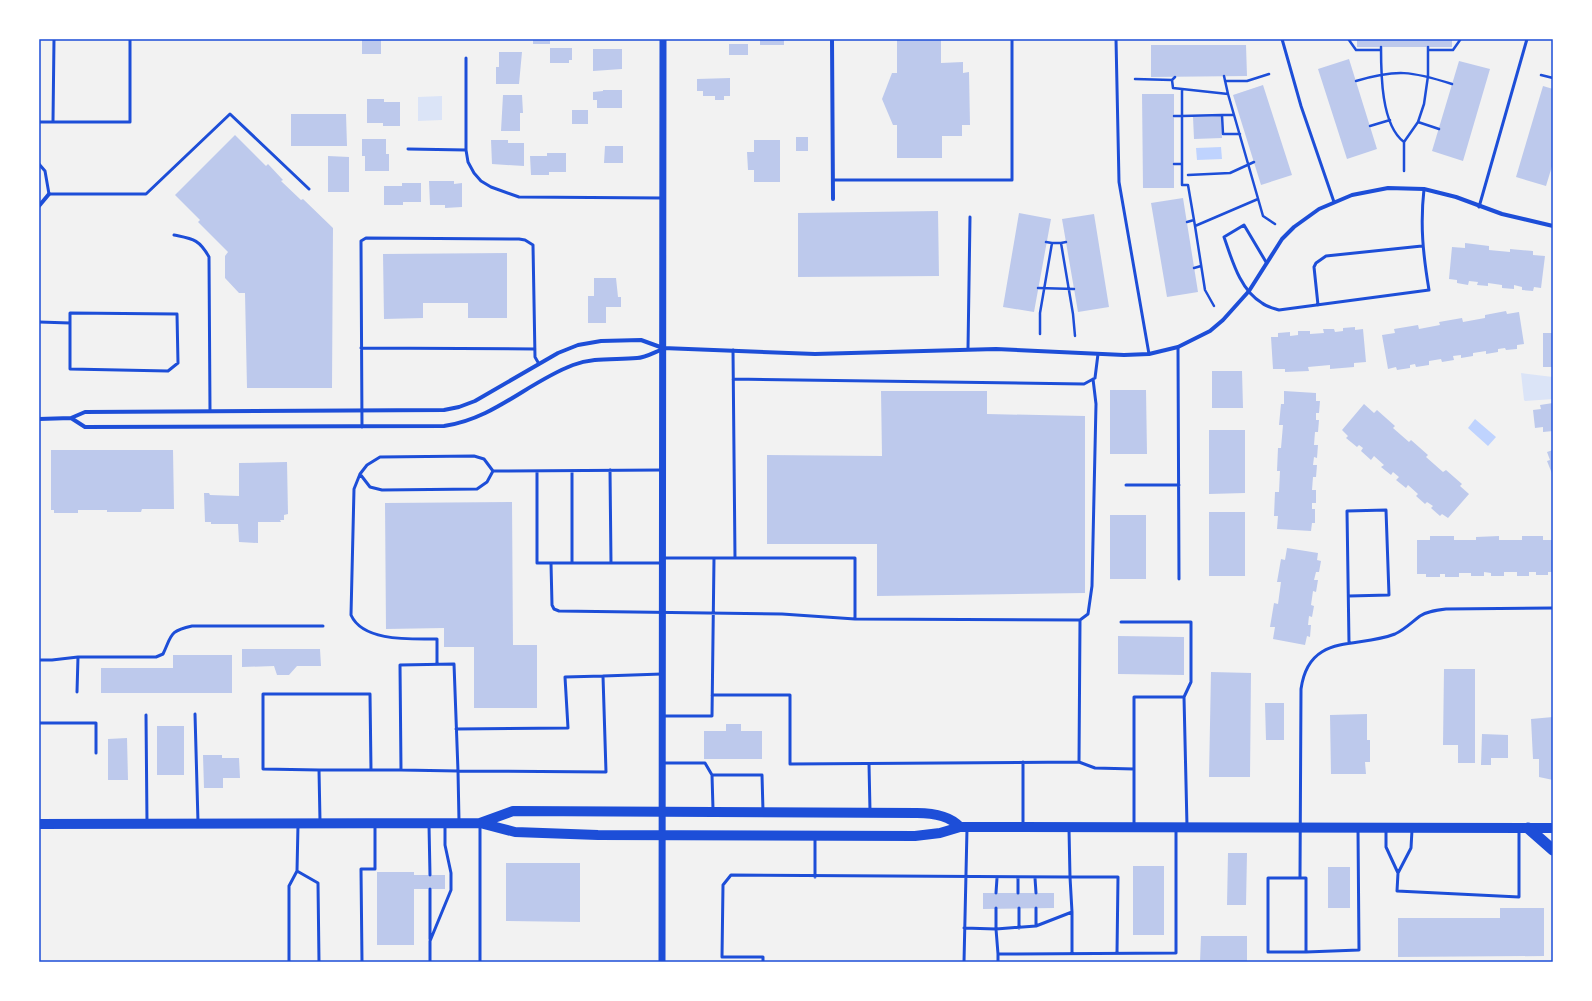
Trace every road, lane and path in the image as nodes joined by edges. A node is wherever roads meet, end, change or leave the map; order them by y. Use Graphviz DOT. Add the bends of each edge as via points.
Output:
graph roads {
  1 [pos="54,39"];
  2 [pos="130,39"];
  3 [pos="663,39"];
  4 [pos="832,39"];
  5 [pos="1012,39"];
  6 [pos="1116,39"];
  7 [pos="1282,39"];
  8 [pos="1528,39"];
  9 [pos="1349,40"];
  10 [pos="1460,40"];
  11 [pos="466,58"];
  12 [pos="1269,74"];
  13 [pos="1381,74"];
  14 [pos="1541,75"];
  15 [pos="1224,76"];
  16 [pos="1428,76"];
  17 [pos="1175,77"];
  18 [pos="1553,78"];
  19 [pos="1135,79"];
  20 [pos="1172,80"];
  21 [pos="1225,81"];
  22 [pos="1356,81"];
  23 [pos="1452,84"];
  24 [pos="1182,89"];
  25 [pos="1228,94"];
  26 [pos="1222,115"];
  27 [pos="1234,115"];
  28 [pos="1174,116"];
  29 [pos="1182,116"];
  30 [pos="1390,120"];
  31 [pos="54,121"];
  32 [pos="39,122"];
  33 [pos="1418,122"];
  34 [pos="1370,126"];
  35 [pos="1439,129"];
  36 [pos="1240,134"];
  37 [pos="1404,142"];
  38 [pos="408,149"];
  39 [pos="466,150"];
  40 [pos="1254,162"];
  41 [pos="39,164"];
  42 [pos="1174,164"];
  43 [pos="1182,164"];
  44 [pos="1248,164"];
  45 [pos="1404,171"];
  46 [pos="1188,176"];
  47 [pos="833,180"];
  48 [pos="309,189"];
  49 [pos="1424,189"];
  50 [pos="49,194"];
  51 [pos="664,198"];
  52 [pos="833,199"];
  53 [pos="1258,199"];
  54 [pos="1334,202"];
  55 [pos="39,206"];
  56 [pos="1479,207"];
  57 [pos="970,217"];
  58 [pos="1194,220"];
  59 [pos="1187,222"];
  60 [pos="1275,224"];
  61 [pos="1195,226"];
  62 [pos="1553,226"];
  63 [pos="174,236"];
  64 [pos="1046,242"];
  65 [pos="1066,242"];
  66 [pos="1052,243"];
  67 [pos="1061,243"];
  68 [pos="1422,246"];
  69 [pos="1266,262"];
  70 [pos="1201,266"];
  71 [pos="1194,268"];
  72 [pos="1038,288"];
  73 [pos="1074,289"];
  74 [pos="1044,290"];
  75 [pos="1069,290"];
  76 [pos="1248,291"];
  77 [pos="1318,305"];
  78 [pos="1214,306"];
  79 [pos="39,322"];
  80 [pos="70,323"];
  81 [pos="1040,334"];
  82 [pos="1075,336"];
  83 [pos="1178,346"];
  84 [pos="362,348"];
  85 [pos="535,348"];
  86 [pos="664,348"];
  87 [pos="733,350"];
  88 [pos="968,350"];
  89 [pos="1098,354"];
  90 [pos="1149,354"];
  91 [pos="539,364"];
  92 [pos="733,379"];
  93 [pos="1093,379"];
  94 [pos="362,411"];
  95 [pos="210,412"];
  96 [pos="71,418"];
  97 [pos="39,419"];
  98 [pos="362,427"];
  99 [pos="572,470"];
  100 [pos="610,470"];
  101 [pos="664,470"];
  102 [pos="493,471"];
  103 [pos="537,471"];
  104 [pos="360,474"];
  105 [pos="1126,485"];
  106 [pos="1179,485"];
  107 [pos="714,558"];
  108 [pos="735,558"];
  109 [pos="664,561"];
  110 [pos="551,563"];
  111 [pos="572,563"];
  112 [pos="611,563"];
  113 [pos="1179,579"];
  114 [pos="1349,596"];
  115 [pos="1553,608"];
  116 [pos="664,613"];
  117 [pos="713,613"];
  118 [pos="855,620"];
  119 [pos="1080,620"];
  120 [pos="1121,622"];
  121 [pos="323,626"];
  122 [pos="1349,643"];
  123 [pos="78,657"];
  124 [pos="39,660"];
  125 [pos="437,664"];
  126 [pos="664,674"];
  127 [pos="603,676"];
  128 [pos="77,692"];
  129 [pos="712,695"];
  130 [pos="1184,697"];
  131 [pos="195,714"];
  132 [pos="146,715"];
  133 [pos="664,716"];
  134 [pos="39,723"];
  135 [pos="456,729"];
  136 [pos="96,753"];
  137 [pos="1023,762"];
  138 [pos="1079,762"];
  139 [pos="664,763"];
  140 [pos="869,764"];
  141 [pos="1134,769"];
  142 [pos="320,770"];
  143 [pos="371,770"];
  144 [pos="401,770"];
  145 [pos="458,770"];
  146 [pos="712,775"];
  147 [pos="870,812"];
  148 [pos="664,813"];
  149 [pos="713,813"];
  150 [pos="763,813"];
  151 [pos="298,823"];
  152 [pos="320,823"];
  153 [pos="375,823"];
  154 [pos="429,823"];
  155 [pos="445,823"];
  156 [pos="459,823"];
  157 [pos="480,823"];
  158 [pos="39,824"];
  159 [pos="147,824"];
  160 [pos="198,824"];
  161 [pos="964,827"];
  162 [pos="1023,828"];
  163 [pos="1069,828"];
  164 [pos="1134,828"];
  165 [pos="1182,828"];
  166 [pos="1301,828"];
  167 [pos="1358,828"];
  168 [pos="1386,828"];
  169 [pos="1412,828"];
  170 [pos="1523,828"];
  171 [pos="1553,828"];
  172 [pos="663,836"];
  173 [pos="815,836"];
  174 [pos="1553,850"];
  175 [pos="297,871"];
  176 [pos="1398,873"];
  177 [pos="430,875"];
  178 [pos="814,877"];
  179 [pos="966,878"];
  180 [pos="997,878"];
  181 [pos="1018,878"];
  182 [pos="1035,878"];
  183 [pos="1070,878"];
  184 [pos="1300,878"];
  185 [pos="430,889"];
  186 [pos="996,893"];
  187 [pos="1018,893"];
  188 [pos="1036,893"];
  189 [pos="996,908"];
  190 [pos="1019,908"];
  191 [pos="1036,908"];
  192 [pos="1072,912"];
  193 [pos="1036,926"];
  194 [pos="964,928"];
  195 [pos="1019,928"];
  196 [pos="996,929"];
  197 [pos="430,941"];
  198 [pos="1306,952"];
  199 [pos="1072,953"];
  200 [pos="1117,953"];
  201 [pos="998,954"];
  202 [pos="290,962"];
  203 [pos="319,962"];
  204 [pos="362,962"];
  205 [pos="430,962"];
  206 [pos="480,962"];
  207 [pos="662,962"];
  208 [pos="763,962"];
  209 [pos="964,962"];
  210 [pos="998,962"];
  1 -- 31 [label="lane"];
  2 -- 31 [label="lane" via="130,122"];
  3 -- 51 [label="street"];
  4 -- 47 [label="street"];
  5 -- 47 [label="lane" via="1012,180"];
  6 -- 90 [label="lane" via="1119,182"];
  7 -- 54 [label="lane" via="1301,106"];
  8 -- 56 [label="lane"];
  9 -- 13 [label="path" via="1356,50 1381,49"];
  10 -- 16 [label="path" via="1453,50 1428,49"];
  11 -- 39 [label="lane"];
  12 -- 21 [label="path" via="1247,81"];
  13 -- 16 [label="path" via="1403,72"];
  13 -- 22 [label="path"];
  13 -- 30 [label="path"];
  14 -- 18 [label="path"];
  15 -- 21 [label="path"];
  16 -- 23 [label="path"];
  16 -- 33 [label="path" via="1424,104"];
  17 -- 20 [label="path"];
  19 -- 20 [label="path"];
  20 -- 24 [label="path" via="1173,88"];
  21 -- 25 [label="path"];
  24 -- 25 [label="path"];
  24 -- 29 [label="path"];
  25 -- 27 [label="path"];
  26 -- 27 [label="path"];
  26 -- 29 [label="path"];
  26 -- 36 [label="path" via="1224,134"];
  27 -- 36 [label="path"];
  28 -- 29 [label="path"];
  29 -- 43 [label="path"];
  30 -- 34 [label="path"];
  30 -- 37 [label="path"];
  31 -- 32 [label="lane"];
  33 -- 35 [label="path"];
  33 -- 37 [label="path"];
  36 -- 44 [label="path"];
  37 -- 45 [label="path"];
  38 -- 39 [label="lane"];
  39 -- 51 [label="lane" via="468,162 481,181 519,197"];
  40 -- 44 [label="path"];
  41 -- 50 [label="lane" via="45,171"];
  42 -- 43 [label="path"];
  43 -- 58 [label="path" via="1182,186 1188,186"];
  44 -- 46 [label="path" via="1230,174"];
  44 -- 53 [label="path"];
  47 -- 52 [label="street"];
  48 -- 50 [label="lane" via="230,114 146,194"];
  49 -- 54 [label="street" via="1376,189"];
  49 -- 56 [label="street" via="1456,197"];
  49 -- 68 [label="lane"];
  50 -- 55 [label="street"];
  51 -- 86 [label="street"];
  53 -- 60 [label="path" via="1263,216"];
  53 -- 61 [label="path"];
  54 -- 69 [label="street" via="1319,209 1294,227"];
  56 -- 62 [label="street"];
  57 -- 88 [label="lane"];
  58 -- 59 [label="path"];
  58 -- 61 [label="path"];
  61 -- 70 [label="path"];
  63 -- 95 [label="lane" via="194,239 200,243 208,258"];
  64 -- 66 [label="path"];
  65 -- 67 [label="path"];
  66 -- 67 [label="path"];
  66 -- 74 [label="path"];
  67 -- 75 [label="path"];
  68 -- 77 [label="lane" via="1326,256 1320,259 1314,267"];
  68 -- 77 [label="lane" via="1429,290"];
  69 -- 76 [label="street"];
  69 -- 76 [label="lane" via="1244,226 1224,237 1238,276"];
  70 -- 71 [label="path"];
  70 -- 78 [label="path" via="1205,290"];
  72 -- 74 [label="path"];
  73 -- 75 [label="path"];
  74 -- 75 [label="path"];
  74 -- 81 [label="path"];
  75 -- 82 [label="path"];
  76 -- 77 [label="lane" via="1261,303 1279,310"];
  76 -- 83 [label="street" via="1210,331"];
  79 -- 80 [label="lane"];
  80 -- 80 [label="lane" via="70,313 177,314 178,363 168,371 70,369"];
  83 -- 90 [label="street"];
  83 -- 106 [label="lane"];
  84 -- 85 [label="lane"];
  84 -- 85 [label="lane" via="361,241 366,238 519,239 533,245"];
  84 -- 94 [label="lane"];
  85 -- 91 [label="lane" via="535,357"];
  86 -- 87 [label="street"];
  86 -- 91 [label="street" via="641,340 600,341 569,348"];
  86 -- 98 [label="street" via="638,358 600,358 573,365 486,414 457,425"];
  86 -- 101 [label="street"];
  87 -- 88 [label="street" via="841,354"];
  87 -- 92 [label="lane"];
  88 -- 89 [label="street"];
  89 -- 90 [label="street"];
  89 -- 93 [label="lane"];
  91 -- 94 [label="street" via="460,407 436,411"];
  92 -- 93 [label="lane" via="1084,384"];
  92 -- 108 [label="lane"];
  93 -- 119 [label="lane" via="1096,404 1092,586 1088,614"];
  94 -- 95 [label="street"];
  94 -- 98 [label="lane"];
  95 -- 96 [label="street" via="85,412"];
  96 -- 97 [label="street"];
  96 -- 98 [label="street" via="86,427"];
  99 -- 100 [label="lane"];
  99 -- 103 [label="lane"];
  99 -- 111 [label="lane"];
  100 -- 101 [label="lane"];
  100 -- 112 [label="lane"];
  101 -- 109 [label="street"];
  102 -- 103 [label="lane"];
  102 -- 104 [label="lane" via="484,459 474,456 380,457 367,465"];
  102 -- 104 [label="lane" via="487,482 478,489 382,490 370,487"];
  103 -- 110 [label="lane" via="537,563"];
  104 -- 125 [label="lane" via="354,489 352,615 355,623 364,630 391,639 436,639"];
  105 -- 106 [label="lane"];
  106 -- 113 [label="lane"];
  107 -- 108 [label="lane"];
  107 -- 109 [label="lane"];
  107 -- 117 [label="lane"];
  108 -- 118 [label="lane" via="855,558"];
  109 -- 112 [label="lane"];
  109 -- 116 [label="street"];
  110 -- 111 [label="lane"];
  110 -- 116 [label="lane" via="554,610"];
  111 -- 112 [label="lane"];
  114 -- 114 [label="lane" via="1347,511 1386,510 1389,595"];
  114 -- 122 [label="lane"];
  115 -- 122 [label="lane" via="1432,611 1421,615 1396,634"];
  116 -- 117 [label="lane"];
  116 -- 126 [label="street"];
  117 -- 118 [label="lane" via="818,616"];
  117 -- 129 [label="lane"];
  118 -- 119 [label="lane"];
  119 -- 138 [label="lane"];
  120 -- 130 [label="lane" via="1191,622 1192,682"];
  121 -- 123 [label="lane" via="192,626 170,636 163,654 156,657"];
  122 -- 166 [label="lane" via="1324,650 1302,676"];
  123 -- 124 [label="lane"];
  123 -- 128 [label="lane"];
  125 -- 135 [label="lane" via="454,664"];
  125 -- 144 [label="lane" via="400,665"];
  126 -- 127 [label="lane"];
  126 -- 133 [label="street"];
  127 -- 135 [label="lane" via="565,677 568,728"];
  127 -- 145 [label="lane" via="606,772"];
  129 -- 133 [label="lane" via="712,716"];
  129 -- 140 [label="lane" via="790,695 790,764"];
  130 -- 141 [label="lane" via="1134,697"];
  130 -- 165 [label="lane"];
  131 -- 160 [label="lane"];
  132 -- 159 [label="lane"];
  133 -- 139 [label="street"];
  134 -- 136 [label="lane" via="96,724"];
  135 -- 145 [label="lane"];
  137 -- 138 [label="lane"];
  137 -- 140 [label="lane"];
  137 -- 162 [label="lane"];
  138 -- 141 [label="lane" via="1095,768"];
  139 -- 146 [label="lane" via="705,763"];
  139 -- 148 [label="street"];
  140 -- 147 [label="lane"];
  141 -- 164 [label="lane"];
  142 -- 143 [label="lane"];
  142 -- 143 [label="lane" via="263,769 263,694 370,694"];
  142 -- 152 [label="lane"];
  143 -- 144 [label="lane"];
  144 -- 145 [label="lane"];
  145 -- 156 [label="lane"];
  146 -- 149 [label="lane"];
  146 -- 150 [label="lane" via="762,775"];
  147 -- 150 [label="main road"];
  147 -- 161 [label="main road" via="926,813 945,817"];
  148 -- 149 [label="main road"];
  148 -- 157 [label="main road" via="513,811"];
  148 -- 172 [label="street"];
  149 -- 150 [label="main road"];
  151 -- 152 [label="main road"];
  151 -- 160 [label="main road"];
  151 -- 175 [label="lane"];
  152 -- 153 [label="main road"];
  153 -- 154 [label="main road"];
  153 -- 204 [label="lane" via="375,869 361,869"];
  154 -- 155 [label="main road"];
  154 -- 177 [label="lane"];
  155 -- 156 [label="main road"];
  155 -- 197 [label="lane" via="451,890"];
  156 -- 157 [label="main road"];
  157 -- 172 [label="main road" via="515,832"];
  157 -- 206 [label="lane"];
  158 -- 159 [label="main road"];
  159 -- 160 [label="main road"];
  161 -- 162 [label="main road"];
  161 -- 173 [label="main road" via="915,836"];
  161 -- 179 [label="lane"];
  162 -- 163 [label="main road"];
  163 -- 164 [label="main road"];
  163 -- 183 [label="lane"];
  164 -- 165 [label="main road"];
  165 -- 166 [label="main road"];
  165 -- 200 [label="lane" via="1176,953"];
  166 -- 167 [label="main road"];
  166 -- 184 [label="lane"];
  167 -- 168 [label="main road"];
  167 -- 198 [label="lane" via="1359,950"];
  168 -- 169 [label="main road"];
  168 -- 176 [label="lane" via="1386,847"];
  169 -- 170 [label="main road"];
  169 -- 176 [label="lane" via="1411,848"];
  170 -- 171 [label="main road"];
  170 -- 174 [label="highway"];
  170 -- 176 [label="lane" via="1518,897 1397,891"];
  172 -- 173 [label="main road"];
  172 -- 207 [label="street"];
  173 -- 178 [label="lane"];
  175 -- 202 [label="lane" via="289,886"];
  175 -- 203 [label="lane" via="318,883"];
  178 -- 179 [label="lane"];
  178 -- 208 [label="lane" via="731,875 723,885 722,957 763,957"];
  179 -- 180 [label="lane"];
  179 -- 194 [label="lane"];
  180 -- 181 [label="lane"];
  180 -- 186 [label="lane"];
  181 -- 182 [label="lane"];
  181 -- 187 [label="lane"];
  182 -- 183 [label="lane"];
  182 -- 188 [label="lane"];
  183 -- 192 [label="lane"];
  183 -- 200 [label="lane" via="1118,877"];
  184 -- 198 [label="lane" via="1306,878"];
  184 -- 198 [label="lane" via="1268,878 1268,952"];
  185 -- 197 [label="lane"];
  189 -- 196 [label="lane"];
  190 -- 195 [label="lane"];
  191 -- 193 [label="lane"];
  192 -- 193 [label="lane"];
  192 -- 199 [label="lane"];
  193 -- 195 [label="lane"];
  194 -- 196 [label="lane"];
  194 -- 209 [label="lane"];
  195 -- 196 [label="lane"];
  196 -- 201 [label="lane"];
  197 -- 205 [label="lane"];
  199 -- 200 [label="lane"];
  199 -- 201 [label="lane"];
  201 -- 210 [label="lane"];
}
